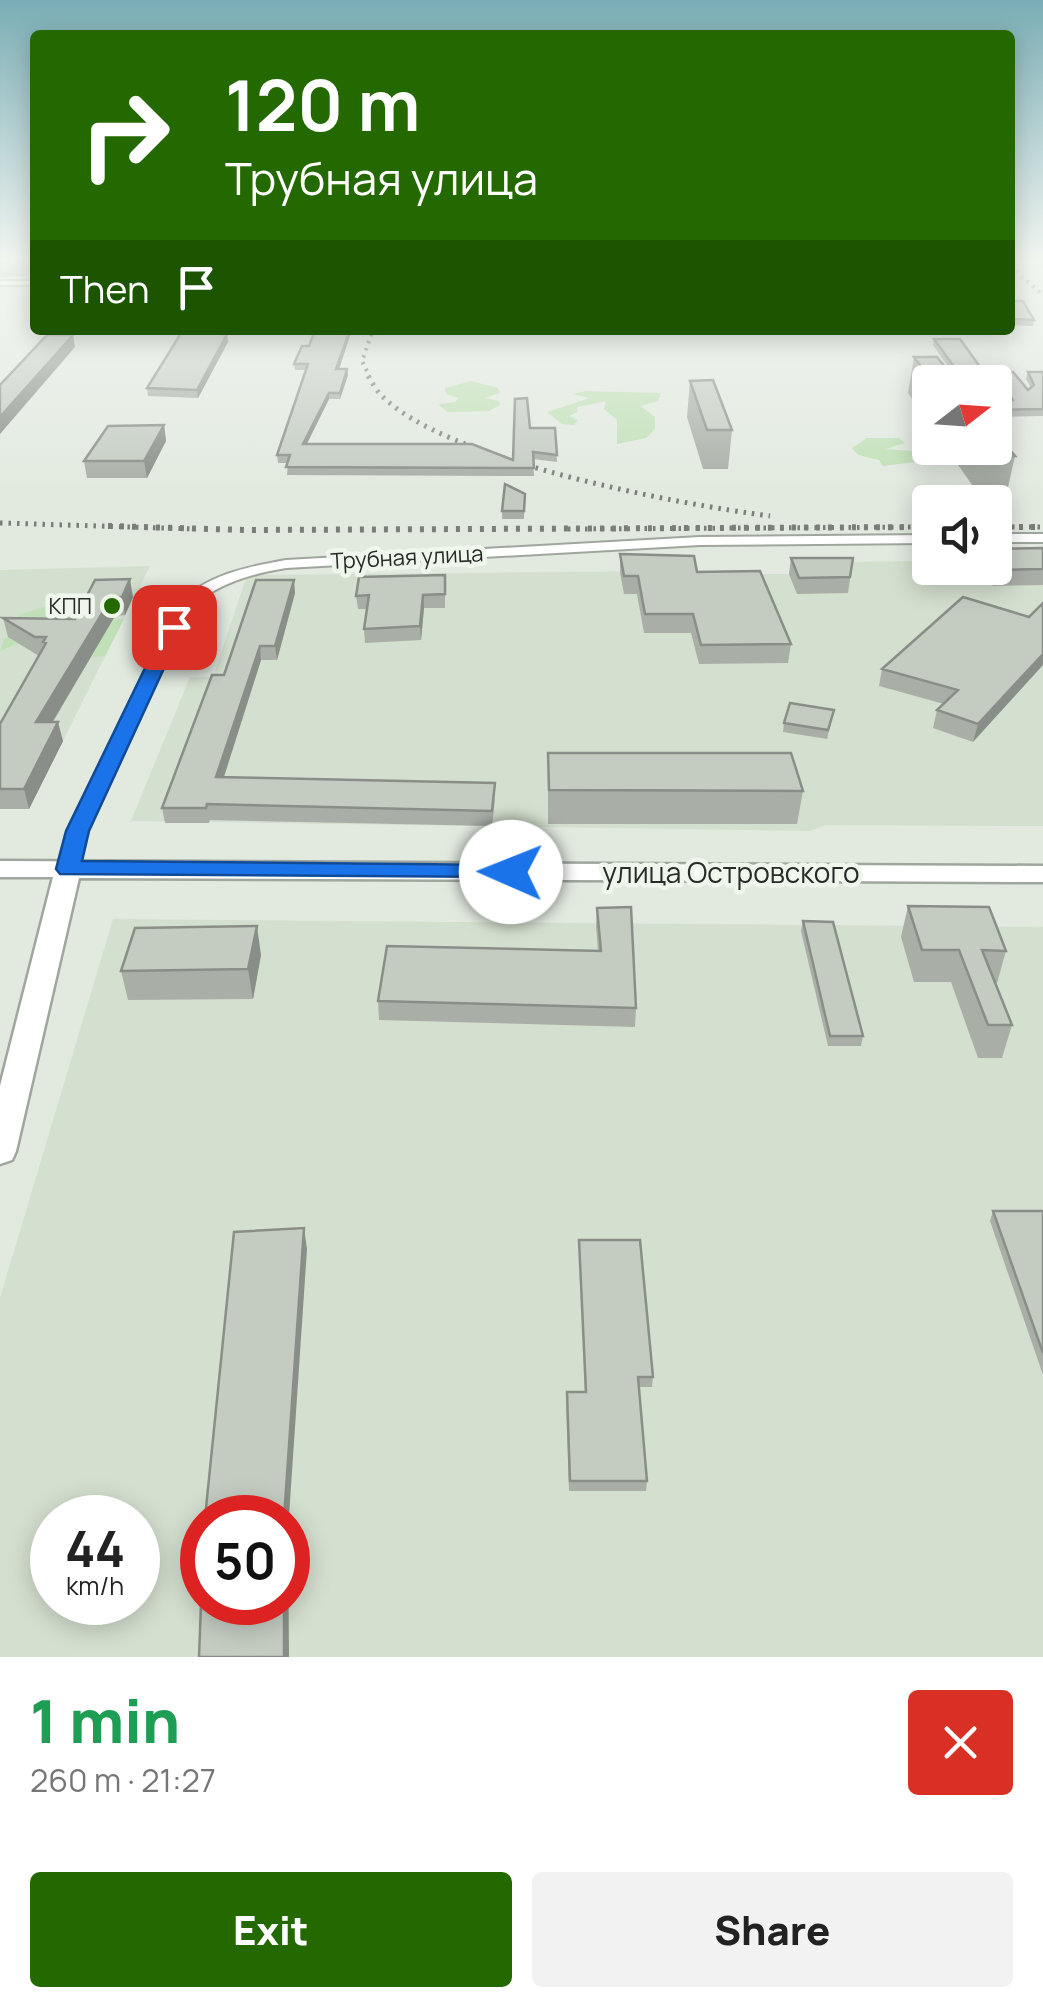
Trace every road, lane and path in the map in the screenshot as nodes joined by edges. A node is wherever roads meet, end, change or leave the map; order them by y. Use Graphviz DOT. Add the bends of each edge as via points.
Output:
graph roads {
  1 [pos="912,538"];
  2 [pos="1012,538"];
  3 [pos="1043,538"];
  4 [pos="0,869"];
  5 [pos="68,869"];
  6 [pos="1043,874"];
  7 [pos="0,1152"];
  1 -- 5 [label="street, Трубная улица" via="672,542 286,564 209,583 185,604 78,831"];
  2 -- 3 [label="street"];
  4 -- 5 [label="main road, улица Островского"];
  5 -- 6 [label="main road, улица Островского"];
  5 -- 7 [label="main road"];
}
